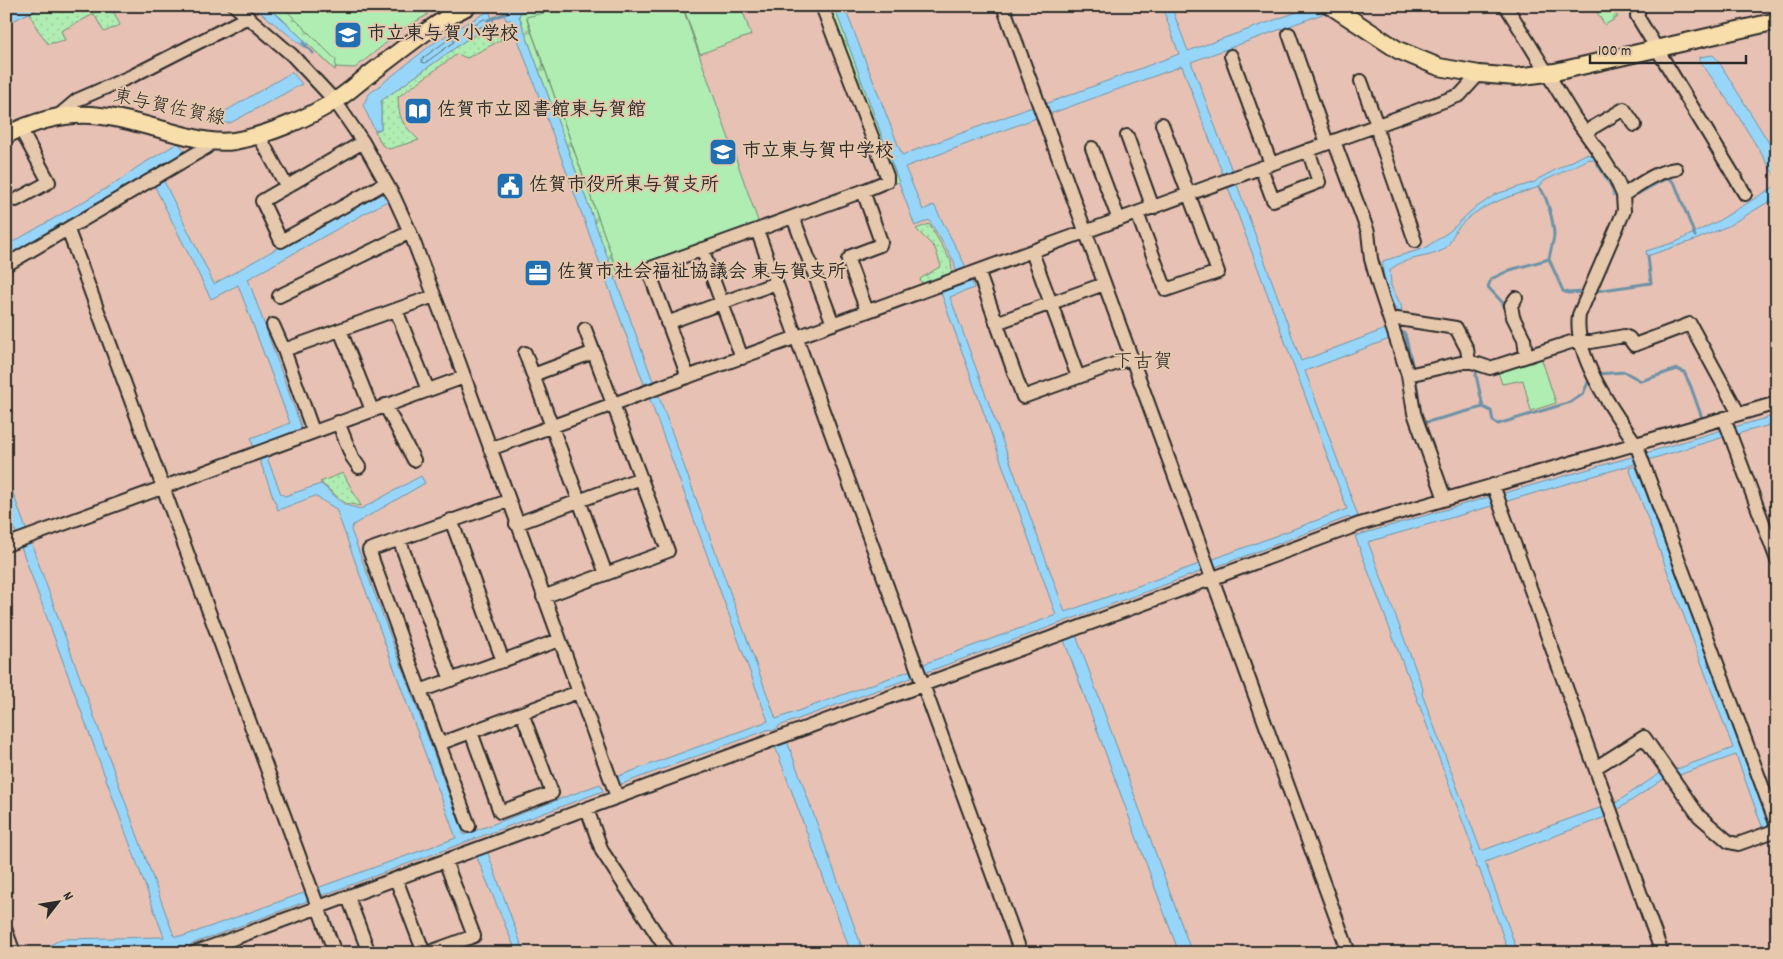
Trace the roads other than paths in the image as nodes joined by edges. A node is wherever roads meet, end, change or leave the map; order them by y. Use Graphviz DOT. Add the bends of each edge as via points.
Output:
graph roads {
  1 [pos="235,6"];
  2 [pos="468,6"];
  3 [pos="822,6"];
  4 [pos="1002,6"];
  5 [pos="1331,6"];
  6 [pos="1506,6"];
  7 [pos="1640,6"];
  8 [pos="248,17"];
  9 [pos="1777,21"];
  10 [pos="1289,34"];
  11 [pos="1657,48"];
  12 [pos="1231,56"];
  13 [pos="1479,74"];
  14 [pos="1546,74"];
  15 [pos="1361,81"];
  16 [pos="335,101"];
  17 [pos="58,116"];
  18 [pos="1162,124"];
  19 [pos="1377,125"];
  20 [pos="1634,126"];
  21 [pos="13,132"];
  22 [pos="1585,132"];
  23 [pos="259,136"];
  24 [pos="1126,136"];
  25 [pos="210,142"];
  26 [pos="363,142"];
  27 [pos="1330,142"];
  28 [pos="1092,148"];
  29 [pos="1308,150"];
  30 [pos="1266,166"];
  31 [pos="1676,169"];
  32 [pos="287,187"];
  33 [pos="378,187"];
  34 [pos="863,191"];
  35 [pos="1745,194"];
  36 [pos="1189,195"];
  37 [pos="1623,195"];
  38 [pos="16,200"];
  39 [pos="1153,208"];
  40 [pos="1138,213"];
  41 [pos="793,217"];
  42 [pos="1119,220"];
  43 [pos="68,230"];
  44 [pos="756,230"];
  45 [pos="410,232"];
  46 [pos="1085,232"];
  47 [pos="1415,241"];
  48 [pos="702,250"];
  49 [pos="1032,252"];
  50 [pos="6,265"];
  51 [pos="978,272"];
  52 [pos="776,283"];
  53 [pos="1104,284"];
  54 [pos="279,296"];
  55 [pos="434,296"];
  56 [pos="1516,298"];
  57 [pos="722,303"];
  58 [pos="1051,303"];
  59 [pos="396,310"];
  60 [pos="867,312"];
  61 [pos="667,323"];
  62 [pos="996,323"];
  63 [pos="1391,323"];
  64 [pos="833,324"];
  65 [pos="273,326"];
  66 [pos="585,329"];
  67 [pos="340,330"];
  68 [pos="796,338"];
  69 [pos="1580,343"];
  70 [pos="284,350"];
  71 [pos="594,352"];
  72 [pos="525,353"];
  73 [pos="1526,355"];
  74 [pos="742,358"];
  75 [pos="1131,358"];
  76 [pos="1469,361"];
  77 [pos="533,375"];
  78 [pos="1408,375"];
  79 [pos="464,377"];
  80 [pos="688,377"];
  81 [pos="1078,377"];
  82 [pos="428,390"];
  83 [pos="1777,403"];
  84 [pos="613,404"];
  85 [pos="385,405"];
  86 [pos="372,410"];
  87 [pos="1739,414"];
  88 [pos="1724,418"];
  89 [pos="338,422"];
  90 [pos="552,427"];
  91 [pos="313,432"];
  92 [pos="1636,444"];
  93 [pos="490,450"];
  94 [pos="414,460"];
  95 [pos="359,467"];
  96 [pos="641,478"];
  97 [pos="1493,485"];
  98 [pos="162,487"];
  99 [pos="1445,499"];
  100 [pos="508,500"];
  101 [pos="579,501"];
  102 [pos="451,520"];
  103 [pos="516,524"];
  104 [pos="399,539"];
  105 [pos="11,544"];
  106 [pos="1777,560"];
  107 [pos="606,574"];
  108 [pos="1212,578"];
  109 [pos="543,597"];
  110 [pos="559,640"];
  111 [pos="503,661"];
  112 [pos="451,680"];
  113 [pos="923,684"];
  114 [pos="420,691"];
  115 [pos="578,692"];
  116 [pos="522,713"];
  117 [pos="471,732"];
  118 [pos="439,744"];
  119 [pos="1595,768"];
  120 [pos="617,797"];
  121 [pos="587,809"];
  122 [pos="469,826"];
  123 [pos="1777,828"];
  124 [pos="445,860"];
  125 [pos="396,879"];
  126 [pos="348,896"];
  127 [pos="314,898"];
  128 [pos="6,932"];
  129 [pos="1777,951"];
  130 [pos="14,953"];
  131 [pos="194,953"];
  132 [pos="335,953"];
  133 [pos="369,953"];
  134 [pos="425,953"];
  135 [pos="669,953"];
  136 [pos="1022,953"];
  137 [pos="1349,953"];
  138 [pos="1662,953"];
  139 [pos="1772,953"];
  1 -- 8 [label="street"];
  2 -- 16 [label="main road, 東与賀佐賀線" via="424,32"];
  3 -- 34 [label="street" via="887,176 883,184"];
  4 -- 46 [label="street"];
  5 -- 13 [label="main road" via="1398,50 1439,67"];
  6 -- 14 [label="street"];
  7 -- 11 [label="street" via="1637,16"];
  8 -- 16 [label="street" via="292,55"];
  8 -- 17 [label="street" via="77,100"];
  9 -- 11 [label="main road"];
  10 -- 27 [label="street"];
  11 -- 14 [label="main road"];
  11 -- 35 [label="street"];
  12 -- 30 [label="street"];
  13 -- 14 [label="main road" via="1516,77"];
  13 -- 19 [label="street" via="1460,95"];
  14 -- 22 [label="street"];
  15 -- 19 [label="street"];
  16 -- 23 [label="main road, 東与賀佐賀線"];
  16 -- 26 [label="street"];
  17 -- 21 [label="main road, 東与賀佐賀線"];
  17 -- 25 [label="main road, 東与賀佐賀線" via="108,116"];
  18 -- 36 [label="street"];
  19 -- 27 [label="street"];
  19 -- 47 [label="street"];
  20 -- 22 [label="street" via="1624,109"];
  21 -- 38 [label="street" via="50,182"];
  22 -- 37 [label="street"];
  23 -- 25 [label="main road, 東与賀佐賀線" via="232,142"];
  23 -- 32 [label="street"];
  24 -- 39 [label="street"];
  25 -- 43 [label="street"];
  26 -- 32 [label="street"];
  26 -- 45 [label="street"];
  27 -- 29 [label="street"];
  27 -- 63 [label="street" via="1368,232 1372,261"];
  28 -- 42 [label="street"];
  29 -- 30 [label="street"];
  29 -- 30 [label="street" via="1319,182 1273,200"];
  30 -- 36 [label="street"];
  31 -- 37 [label="street" via="1654,176"];
  32 -- 33 [label="street" via="262,201 281,241"];
  34 -- 41 [label="street"];
  34 -- 60 [label="street" via="881,242 848,260"];
  36 -- 39 [label="street"];
  36 -- 40 [label="street" via="1218,272 1166,290"];
  37 -- 69 [label="street" via="1624,211 1579,315"];
  39 -- 40 [label="street"];
  40 -- 42 [label="street"];
  41 -- 44 [label="street"];
  41 -- 64 [label="street"];
  42 -- 46 [label="street"];
  43 -- 50 [label="street"];
  43 -- 98 [label="street"];
  44 -- 48 [label="street"];
  44 -- 52 [label="street"];
  45 -- 54 [label="street"];
  45 -- 55 [label="street"];
  46 -- 49 [label="street"];
  46 -- 53 [label="street"];
  48 -- 57 [label="street"];
  48 -- 61 [label="street" via="648,269"];
  49 -- 51 [label="street"];
  49 -- 58 [label="street"];
  51 -- 60 [label="street"];
  51 -- 62 [label="street"];
  52 -- 57 [label="street"];
  52 -- 68 [label="street"];
  53 -- 58 [label="street"];
  53 -- 75 [label="street"];
  55 -- 59 [label="street"];
  55 -- 79 [label="street"];
  56 -- 73 [label="street" via="1511,305 1513,317 1524,339"];
  57 -- 61 [label="street"];
  57 -- 74 [label="street"];
  58 -- 62 [label="street"];
  58 -- 81 [label="street"];
  59 -- 67 [label="street"];
  59 -- 82 [label="street"];
  60 -- 64 [label="street"];
  61 -- 80 [label="street"];
  62 -- 81 [label="street" via="1023,397"];
  63 -- 76 [label="street" via="1397,319 1456,328 1467,349"];
  63 -- 78 [label="street"];
  64 -- 68 [label="street"];
  65 -- 70 [label="street"];
  66 -- 71 [label="street"];
  67 -- 70 [label="street"];
  67 -- 86 [label="street"];
  68 -- 74 [label="street"];
  68 -- 113 [label="street"];
  69 -- 73 [label="street" via="1571,342"];
  69 -- 87 [label="street" via="1624,336 1634,345 1690,324"];
  69 -- 92 [label="street" via="1594,377"];
  70 -- 91 [label="street"];
  71 -- 77 [label="street"];
  71 -- 84 [label="street"];
  72 -- 77 [label="street"];
  73 -- 76 [label="street" via="1490,368"];
  74 -- 80 [label="street"];
  75 -- 81 [label="street"];
  75 -- 108 [label="street"];
  76 -- 78 [label="street"];
  77 -- 90 [label="street"];
  78 -- 99 [label="street" via="1414,413"];
  79 -- 82 [label="street"];
  79 -- 93 [label="street"];
  80 -- 84 [label="street"];
  82 -- 85 [label="street"];
  83 -- 87 [label="street"];
  84 -- 90 [label="street"];
  84 -- 96 [label="street"];
  85 -- 86 [label="street"];
  85 -- 94 [label="street"];
  86 -- 89 [label="street"];
  87 -- 88 [label="street"];
  88 -- 92 [label="street"];
  88 -- 106 [label="street"];
  89 -- 91 [label="street"];
  89 -- 95 [label="street"];
  90 -- 93 [label="street"];
  90 -- 101 [label="street"];
  91 -- 98 [label="street"];
  92 -- 97 [label="street"];
  92 -- 123 [label="street"];
  93 -- 100 [label="street"];
  96 -- 101 [label="street"];
  96 -- 107 [label="street" via="668,551"];
  97 -- 99 [label="street"];
  97 -- 119 [label="street"];
  98 -- 105 [label="street"];
  98 -- 127 [label="street"];
  99 -- 108 [label="street" via="1360,524"];
  100 -- 102 [label="street"];
  100 -- 103 [label="street"];
  101 -- 103 [label="street"];
  101 -- 107 [label="street"];
  102 -- 104 [label="street"];
  102 -- 111 [label="street"];
  103 -- 109 [label="street"];
  104 -- 112 [label="street"];
  104 -- 114 [label="street" via="369,550"];
  107 -- 109 [label="street"];
  108 -- 113 [label="street"];
  108 -- 137 [label="street"];
  109 -- 110 [label="street"];
  110 -- 111 [label="street"];
  110 -- 115 [label="street"];
  111 -- 112 [label="street"];
  112 -- 114 [label="street"];
  113 -- 120 [label="street"];
  113 -- 136 [label="street"];
  114 -- 118 [label="street"];
  115 -- 116 [label="street"];
  115 -- 120 [label="street"];
  116 -- 117 [label="street"];
  116 -- 117 [label="street" via="552,793 500,812"];
  117 -- 118 [label="street"];
  118 -- 122 [label="street"];
  119 -- 123 [label="street" via="1644,737 1699,816 1729,842 1738,844"];
  119 -- 138 [label="street"];
  120 -- 121 [label="street"];
  121 -- 124 [label="street"];
  121 -- 135 [label="street" via="602,851"];
  124 -- 125 [label="street"];
  124 -- 134 [label="street" via="474,936"];
  125 -- 126 [label="street"];
  125 -- 134 [label="street"];
  126 -- 127 [label="street"];
  126 -- 133 [label="street"];
  127 -- 131 [label="street"];
  127 -- 132 [label="street"];
  128 -- 130 [label="street"];
  129 -- 139 [label="street"];
}
